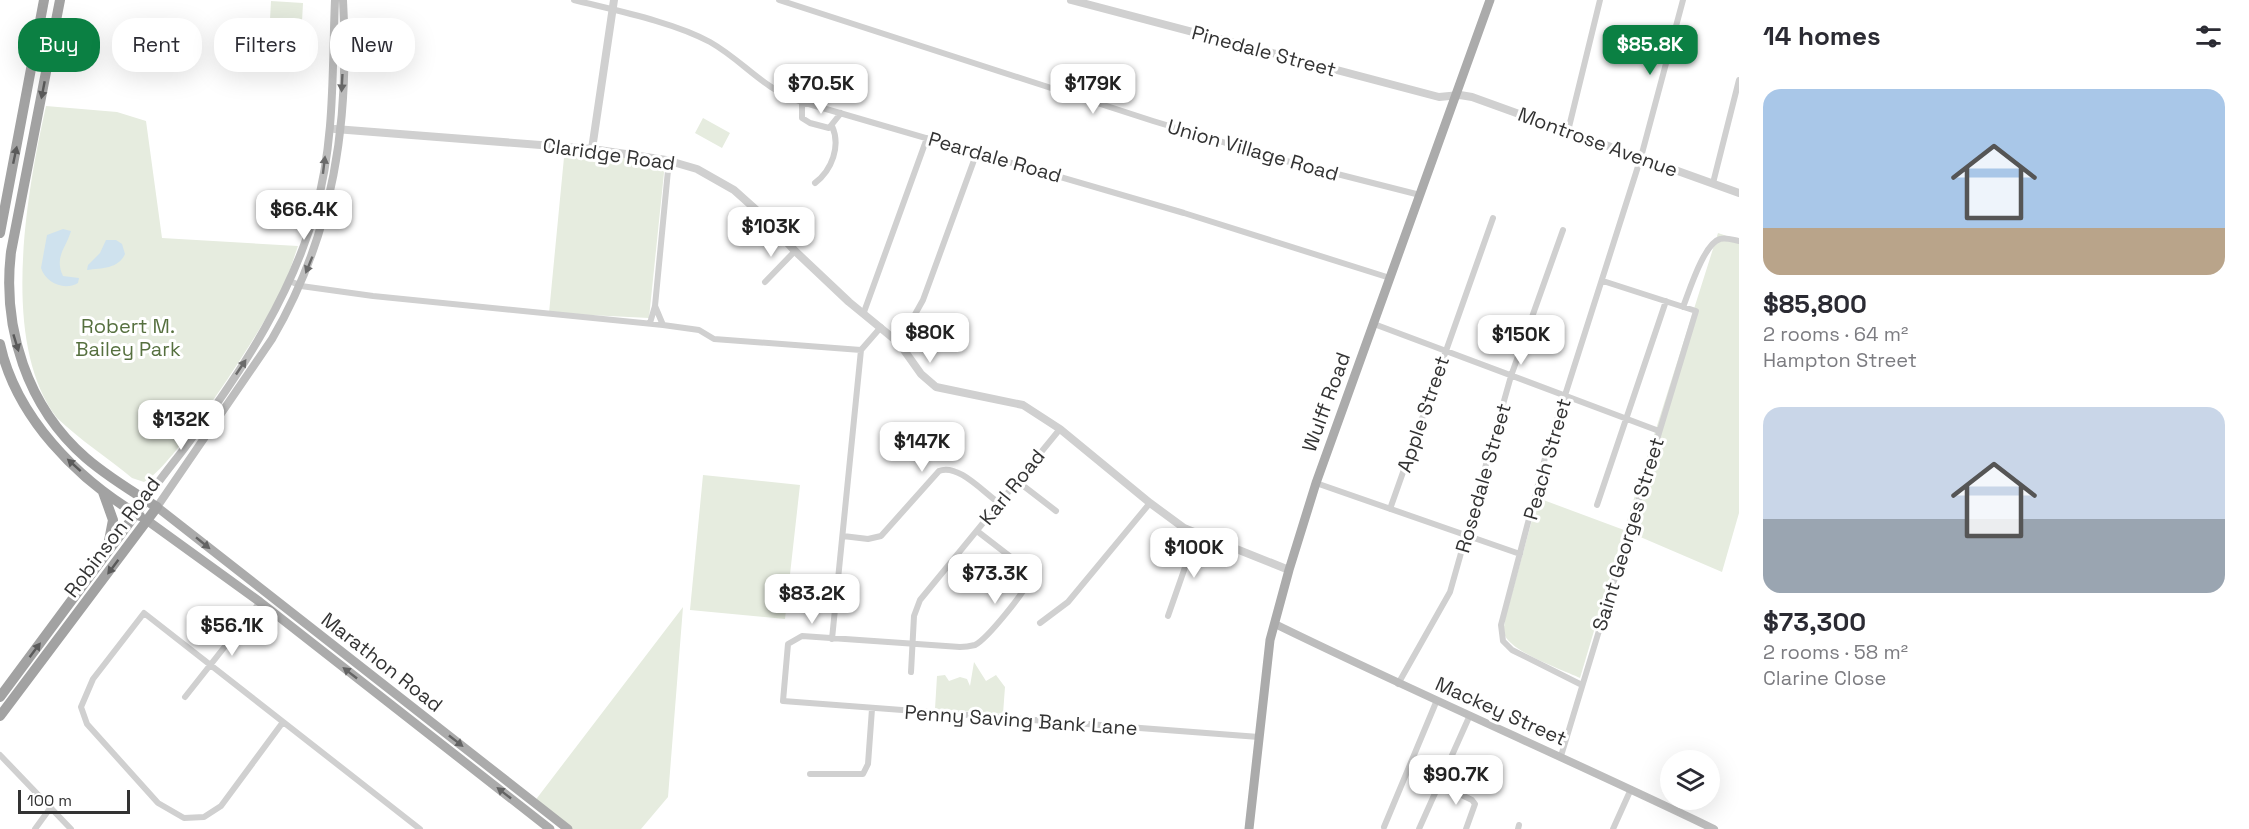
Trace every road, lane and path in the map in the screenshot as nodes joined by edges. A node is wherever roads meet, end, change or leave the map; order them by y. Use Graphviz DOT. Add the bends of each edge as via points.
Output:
graph roads {
  1 [pos="44,0"];
  2 [pos="60,0"];
  3 [pos="336,0"];
  4 [pos="344,0"];
  5 [pos="574,0"];
  6 [pos="614,0"];
  7 [pos="779,0"];
  8 [pos="1071,0"];
  9 [pos="1490,0"];
  10 [pos="1600,0"];
  11 [pos="1683,0"];
  12 [pos="613,10"];
  13 [pos="1739,80"];
  14 [pos="1456,96"];
  15 [pos="802,102"];
  16 [pos="841,113"];
  17 [pos="832,126"];
  18 [pos="328,129"];
  19 [pos="340,129"];
  20 [pos="1568,130"];
  21 [pos="927,138"];
  22 [pos="592,149"];
  23 [pos="977,152"];
  24 [pos="1641,157"];
  25 [pos="669,160"];
  26 [pos="815,183"];
  27 [pos="1713,183"];
  28 [pos="1739,193"];
  29 [pos="1420,195"];
  30 [pos="1493,218"];
  31 [pos="1563,231"];
  32 [pos="0,233"];
  33 [pos="1739,241"];
  34 [pos="795,251"];
  35 [pos="1390,278"];
  36 [pos="1603,280"];
  37 [pos="290,282"];
  38 [pos="765,282"];
  39 [pos="301,286"];
  40 [pos="1666,301"];
  41 [pos="655,306"];
  42 [pos="1683,307"];
  43 [pos="864,312"];
  44 [pos="650,323"];
  45 [pos="1374,324"];
  46 [pos="663,325"];
  47 [pos="881,327"];
  48 [pos="899,343"];
  49 [pos="0,344"];
  50 [pos="861,350"];
  51 [pos="1444,351"];
  52 [pos="1511,376"];
  53 [pos="1565,396"];
  54 [pos="1625,418"];
  55 [pos="1060,429"];
  56 [pos="1659,431"];
  57 [pos="1017,481"];
  58 [pos="1316,483"];
  59 [pos="101,489"];
  60 [pos="146,500"];
  61 [pos="1149,503"];
  62 [pos="999,504"];
  63 [pos="1597,505"];
  64 [pos="158,507"];
  65 [pos="1390,509"];
  66 [pos="1056,511"];
  67 [pos="136,514"];
  68 [pos="148,521"];
  69 [pos="977,531"];
  70 [pos="1197,534"];
  71 [pos="843,536"];
  72 [pos="1466,536"];
  73 [pos="1520,554"];
  74 [pos="100,563"];
  75 [pos="1289,570"];
  76 [pos="260,602"];
  77 [pos="1168,616"];
  78 [pos="1040,622"];
  79 [pos="1275,624"];
  80 [pos="832,639"];
  81 [pos="912,645"];
  82 [pos="210,665"];
  83 [pos="911,672"];
  84 [pos="1398,684"];
  85 [pos="1582,685"];
  86 [pos="0,697"];
  87 [pos="185,697"];
  88 [pos="1437,700"];
  89 [pos="872,709"];
  90 [pos="1470,715"];
  91 [pos="0,716"];
  92 [pos="283,722"];
  93 [pos="1259,737"];
  94 [pos="0,755"];
  95 [pos="1561,756"];
  96 [pos="810,774"];
  97 [pos="1439,784"];
  98 [pos="1631,789"];
  99 [pos="51,807"];
  100 [pos="1384,827"];
  101 [pos="35,829"];
  102 [pos="71,829"];
  103 [pos="420,829"];
  104 [pos="550,829"];
  105 [pos="568,829"];
  106 [pos="1249,829"];
  107 [pos="1419,829"];
  108 [pos="1466,829"];
  109 [pos="1612,829"];
  110 [pos="1714,829"];
  32 -- 1 [label="highway, one-way"];
  2 -- 60 [label="highway, Marathon Road, one-way" via="11,252 9,316 27,376 52,422 85,457"];
  3 -- 18 [label="main road, Robinson Road"];
  4 -- 19 [label="main road, Robinson Road, one-way"];
  5 -- 12 [label="street, Peardale Road"];
  6 -- 12 [label="street"];
  7 -- 29 [label="street, Union Village Road" via="1153,122"];
  8 -- 14 [label="street, Pinedale Street" via="1439,97"];
  9 -- 14 [label="main road, Wulff Road"];
  10 -- 20 [label="street"];
  11 -- 24 [label="street, Peach Street"];
  12 -- 15 [label="street, Peardale Road" via="709,42 775,92"];
  12 -- 22 [label="street"];
  13 -- 27 [label="street"];
  14 -- 20 [label="street, Montrose Avenue"];
  14 -- 29 [label="main road, Wulff Road"];
  15 -- 16 [label="street, Peardale Road"];
  15 -- 17 [label="street" via="800,111 805,121 826,128"];
  16 -- 17 [label="street"];
  16 -- 21 [label="street, Peardale Road"];
  17 -- 26 [label="street" via="836,140 833,158"];
  18 -- 19 [label="street, Claridge Road"];
  37 -- 18 [label="main road, Robinson Road, one-way" via="317,207"];
  19 -- 22 [label="street, Claridge Road"];
  19 -- 39 [label="main road, Robinson Road, one-way" via="327,212"];
  20 -- 24 [label="street, Montrose Avenue"];
  21 -- 23 [label="street, Peardale Road"];
  21 -- 43 [label="street"];
  22 -- 25 [label="street, Claridge Road"];
  23 -- 35 [label="street, Peardale Road"];
  23 -- 48 [label="street" via="923,300"];
  24 -- 27 [label="street, Montrose Avenue"];
  24 -- 36 [label="street, Peach Street"];
  25 -- 34 [label="street, Claridge Road" via="698,169 734,190"];
  25 -- 41 [label="street"];
  27 -- 28 [label="street, Montrose Avenue"];
  29 -- 35 [label="main road, Wulff Road"];
  30 -- 51 [label="street, Apple Street"];
  31 -- 52 [label="street, Rosedale Street"];
  33 -- 42 [label="street" via="1714,241"];
  34 -- 38 [label="street"];
  34 -- 43 [label="street, Claridge Road"];
  35 -- 45 [label="main road, Wulff Road"];
  36 -- 40 [label="street"];
  36 -- 53 [label="street, Peach Street"];
  37 -- 39 [label="street"];
  60 -- 37 [label="main road, Robinson Road, one-way" via="247,357"];
  39 -- 44 [label="street"];
  39 -- 64 [label="main road, Robinson Road" via="256,364"];
  40 -- 42 [label="street"];
  40 -- 54 [label="street"];
  41 -- 44 [label="street"];
  41 -- 46 [label="street"];
  42 -- 56 [label="street, Saint Georges Street" via="1696,311"];
  43 -- 47 [label="street, Claridge Road"];
  44 -- 46 [label="street"];
  45 -- 51 [label="street"];
  45 -- 58 [label="main road, Wulff Road"];
  46 -- 50 [label="street" via="699,330 707,337"];
  47 -- 48 [label="street, Claridge Road"];
  47 -- 50 [label="street"];
  48 -- 55 [label="street, Claridge Road" via="921,374 936,387 1023,405"];
  59 -- 49 [label="highway, Marathon Road, one-way" via="43,433 19,393"];
  50 -- 71 [label="street"];
  51 -- 52 [label="street"];
  51 -- 65 [label="street, Apple Street"];
  52 -- 53 [label="street"];
  52 -- 72 [label="street, Rosedale Street"];
  53 -- 54 [label="street"];
  53 -- 73 [label="street, Peach Street"];
  54 -- 56 [label="street"];
  54 -- 63 [label="street"];
  55 -- 57 [label="street, Karl Road"];
  55 -- 61 [label="street, Claridge Road"];
  56 -- 85 [label="street, Saint Georges Street"];
  57 -- 62 [label="street, Karl Road"];
  57 -- 66 [label="street"];
  58 -- 65 [label="street"];
  58 -- 75 [label="main road, Wulff Road"];
  59 -- 67 [label="highway, Marathon Road"];
  59 -- 74 [label="highway" via="111,509 112,532"];
  60 -- 64 [label="highway, Marathon Road"];
  60 -- 67 [label="highway, Robinson Road"];
  61 -- 70 [label="street, Claridge Road"];
  61 -- 78 [label="street" via="1068,602"];
  62 -- 69 [label="street, Karl Road"];
  62 -- 71 [label="street" via="956,472 945,469 881,536"];
  64 -- 68 [label="highway, Robinson Road"];
  64 -- 105 [label="main road, Marathon Road, one-way"];
  65 -- 72 [label="street"];
  67 -- 68 [label="highway, Marathon Road"];
  67 -- 74 [label="highway, Robinson Road"];
  68 -- 76 [label="main road, Marathon Road"];
  68 -- 91 [label="highway, Robinson Road, one-way"];
  69 -- 81 [label="street, Karl Road" via="920,600 914,616"];
  69 -- 81 [label="street" via="1025,568 1029,582 974,645"];
  70 -- 75 [label="street, Claridge Road"];
  70 -- 77 [label="street"];
  71 -- 80 [label="street"];
  72 -- 73 [label="street"];
  72 -- 84 [label="street, Rosedale Street" via="1450,592"];
  73 -- 85 [label="street, Peach Street" via="1502,618 1503,642"];
  86 -- 74 [label="highway, Robinson Road, one-way"];
  75 -- 79 [label="main road, Wulff Road"];
  76 -- 82 [label="street"];
  104 -- 76 [label="main road, Marathon Road, one-way"];
  79 -- 84 [label="main road, Mackey Street"];
  79 -- 93 [label="main road, Wulff Road"];
  80 -- 81 [label="street"];
  80 -- 89 [label="street, Penny Saving Bank Lane" via="802,636 788,644 783,701"];
  81 -- 83 [label="street, Karl Road"];
  82 -- 87 [label="street"];
  82 -- 92 [label="street"];
  82 -- 92 [label="street" via="144,613 93,679 82,702 87,724 162,807 184,819 215,812"];
  84 -- 88 [label="main road, Mackey Street"];
  85 -- 95 [label="street, Saint Georges Street"];
  88 -- 90 [label="main road, Mackey Street"];
  88 -- 100 [label="street"];
  89 -- 93 [label="street, Penny Saving Bank Lane"];
  89 -- 96 [label="street" via="868,764 863,774"];
  90 -- 95 [label="main road, Mackey Street"];
  90 -- 97 [label="street"];
  92 -- 103 [label="street"];
  93 -- 106 [label="main road, Wulff Road"];
  94 -- 99 [label="street"];
  95 -- 98 [label="main road, Mackey Street"];
  97 -- 107 [label="street"];
  97 -- 108 [label="street" via="1475,804"];
  98 -- 109 [label="street"];
  98 -- 110 [label="main road, Mackey Street"];
  99 -- 101 [label="street"];
  99 -- 102 [label="street"];
}
